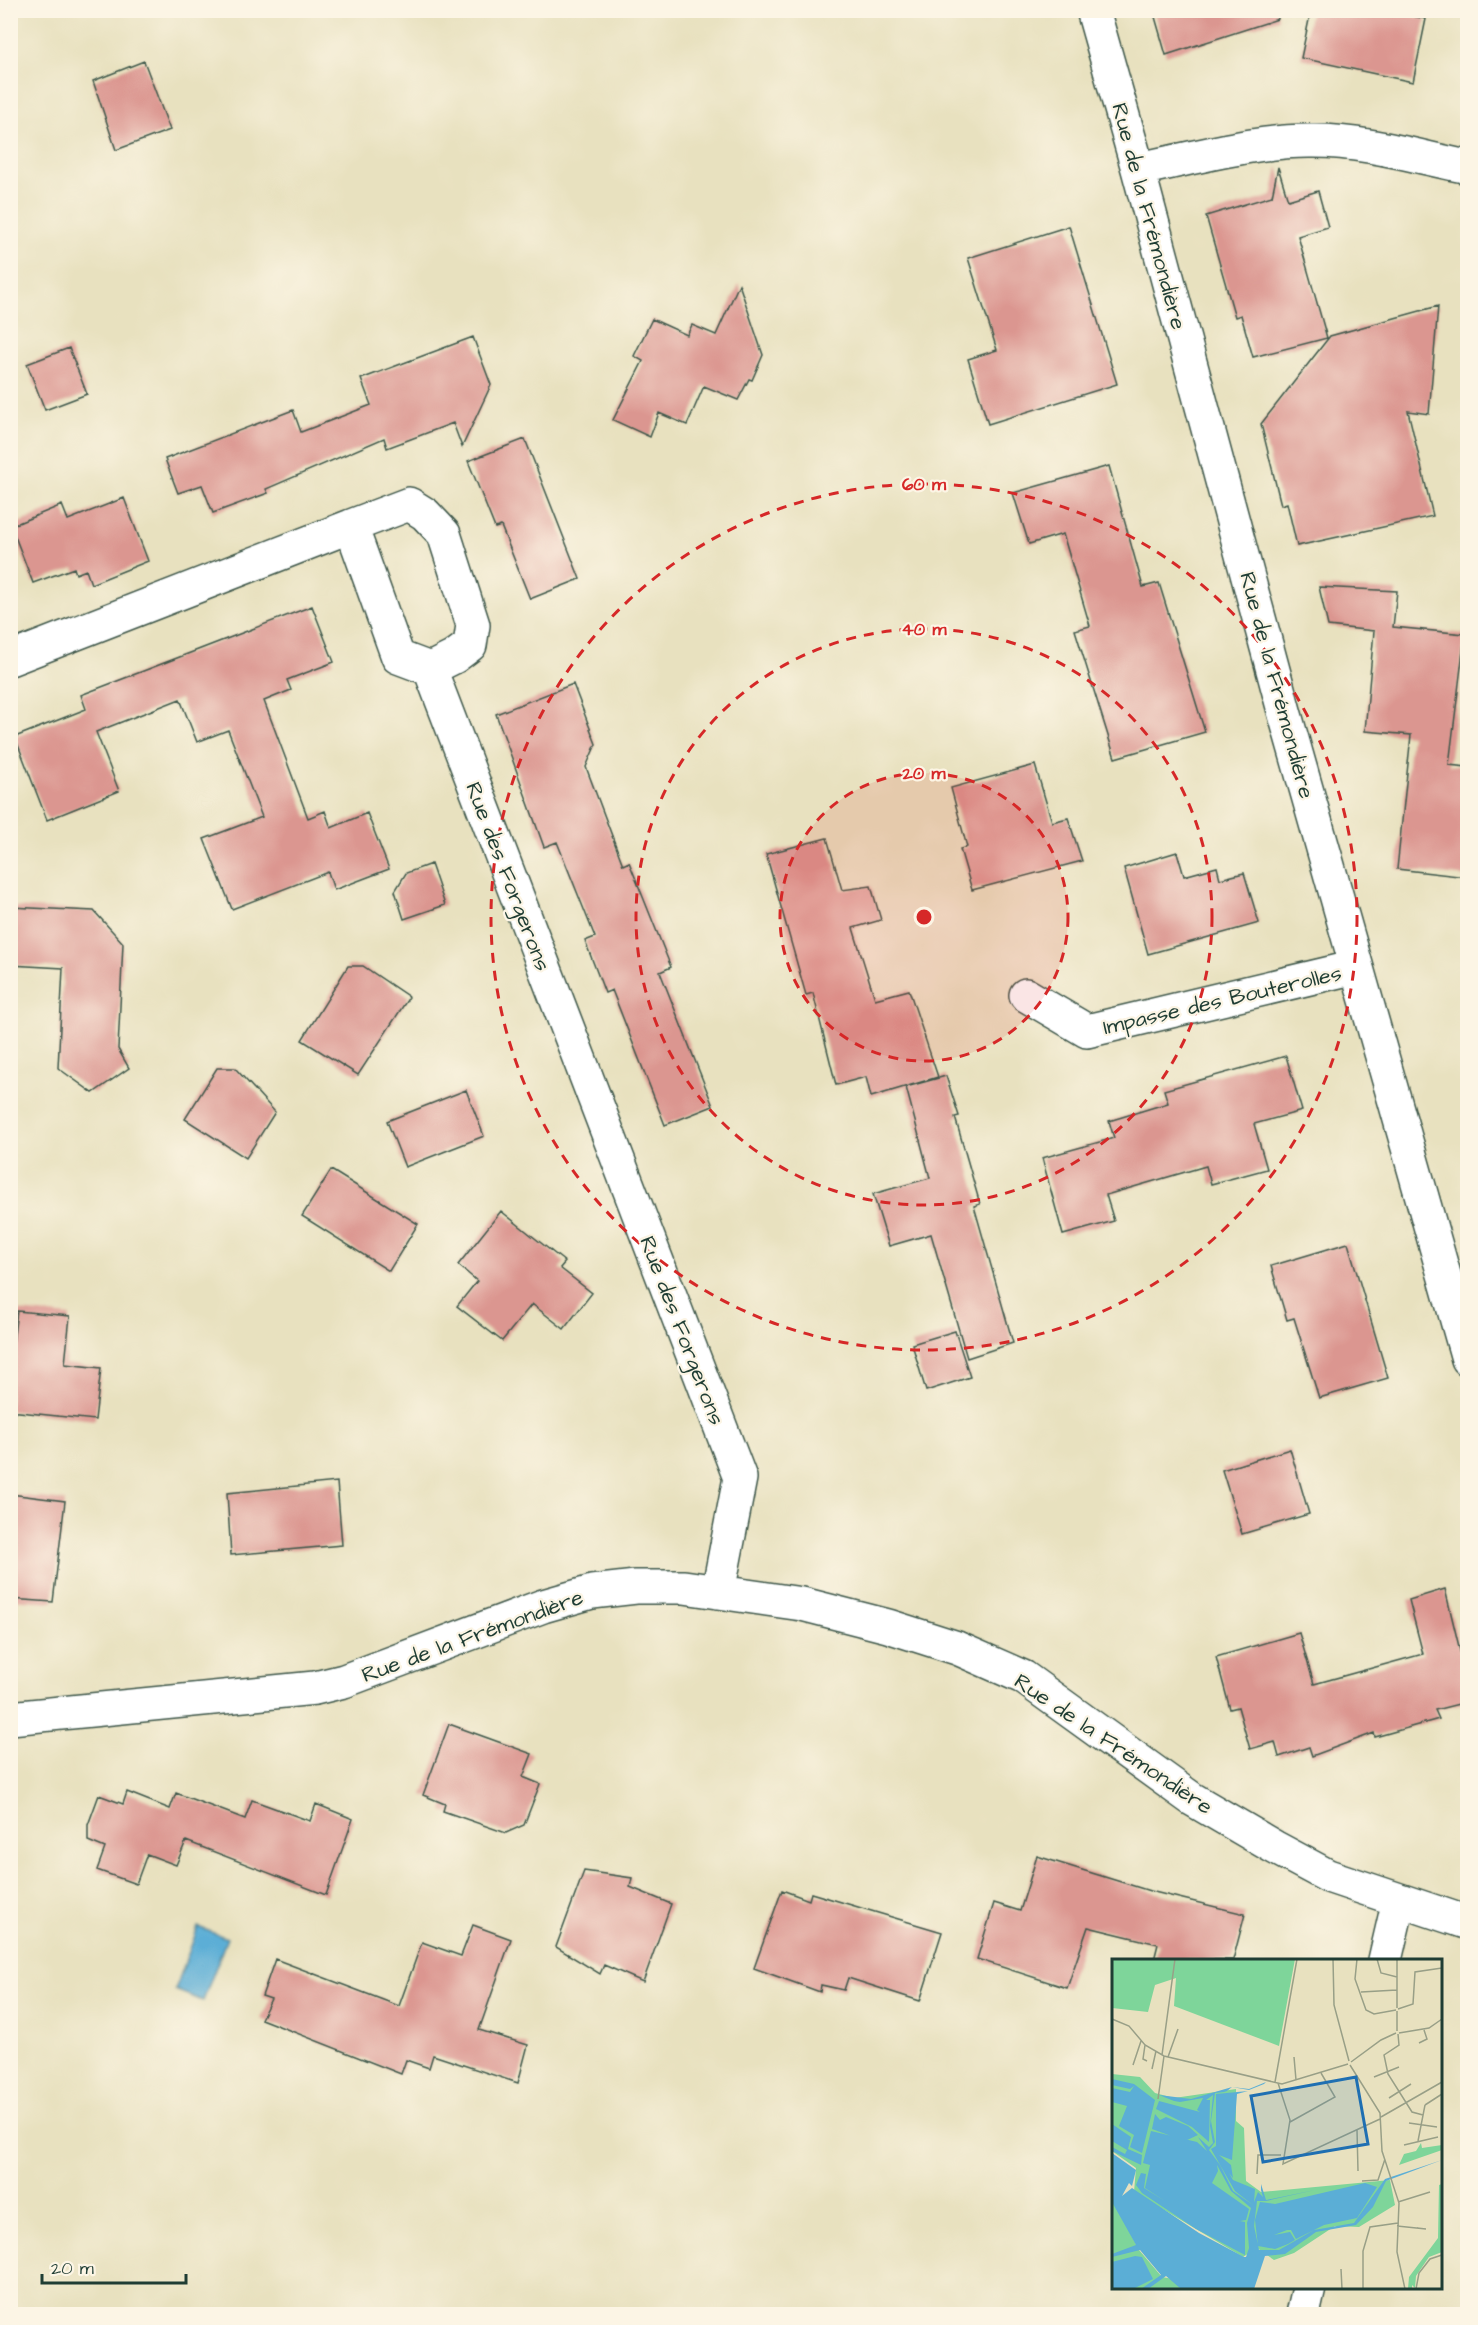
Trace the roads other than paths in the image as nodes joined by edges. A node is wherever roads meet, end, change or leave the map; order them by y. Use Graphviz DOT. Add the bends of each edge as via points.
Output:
graph roads {
  1 [pos="1093,10"];
  2 [pos="1467,167"];
  3 [pos="1138,169"];
  4 [pos="351,526"];
  5 [pos="10,659"];
  6 [pos="429,669"];
  7 [pos="1356,967"];
  8 [pos="1026,995"];
  9 [pos="1467,1359"];
  10 [pos="718,1592"];
  11 [pos="10,1718"];
  12 [pos="1399,1900"];
  13 [pos="1467,1923"];
  14 [pos="1385,1959"];
  15 [pos="1309,2289"];
  16 [pos="1303,2314"];
  1 -- 3 [label="street, Rue de la Frémondière"];
  2 -- 3 [label="street" via="1369,147 1315,141 1271,144"];
  3 -- 7 [label="street, Rue de la Frémondière"];
  4 -- 5 [label="street"];
  4 -- 6 [label="street" via="398,657"];
  4 -- 6 [label="street" via="409,504 444,534 473,625 470,645"];
  6 -- 10 [label="street, Rue des Forgerons" via="740,1478"];
  7 -- 8 [label="street, Impasse des Bouterolles" via="1087,1031"];
  7 -- 9 [label="street, Rue de la Frémondière"];
  10 -- 11 [label="street, Rue de la Frémondière" via="684,1587 592,1592 315,1688"];
  10 -- 12 [label="street, Rue de la Frémondière" via="802,1604 888,1626 957,1648 1023,1677 1192,1799 1328,1876"];
  12 -- 13 [label="street, Rue de la Frémondière"];
  12 -- 14 [label="street"];
  15 -- 16 [label="street"];
}
